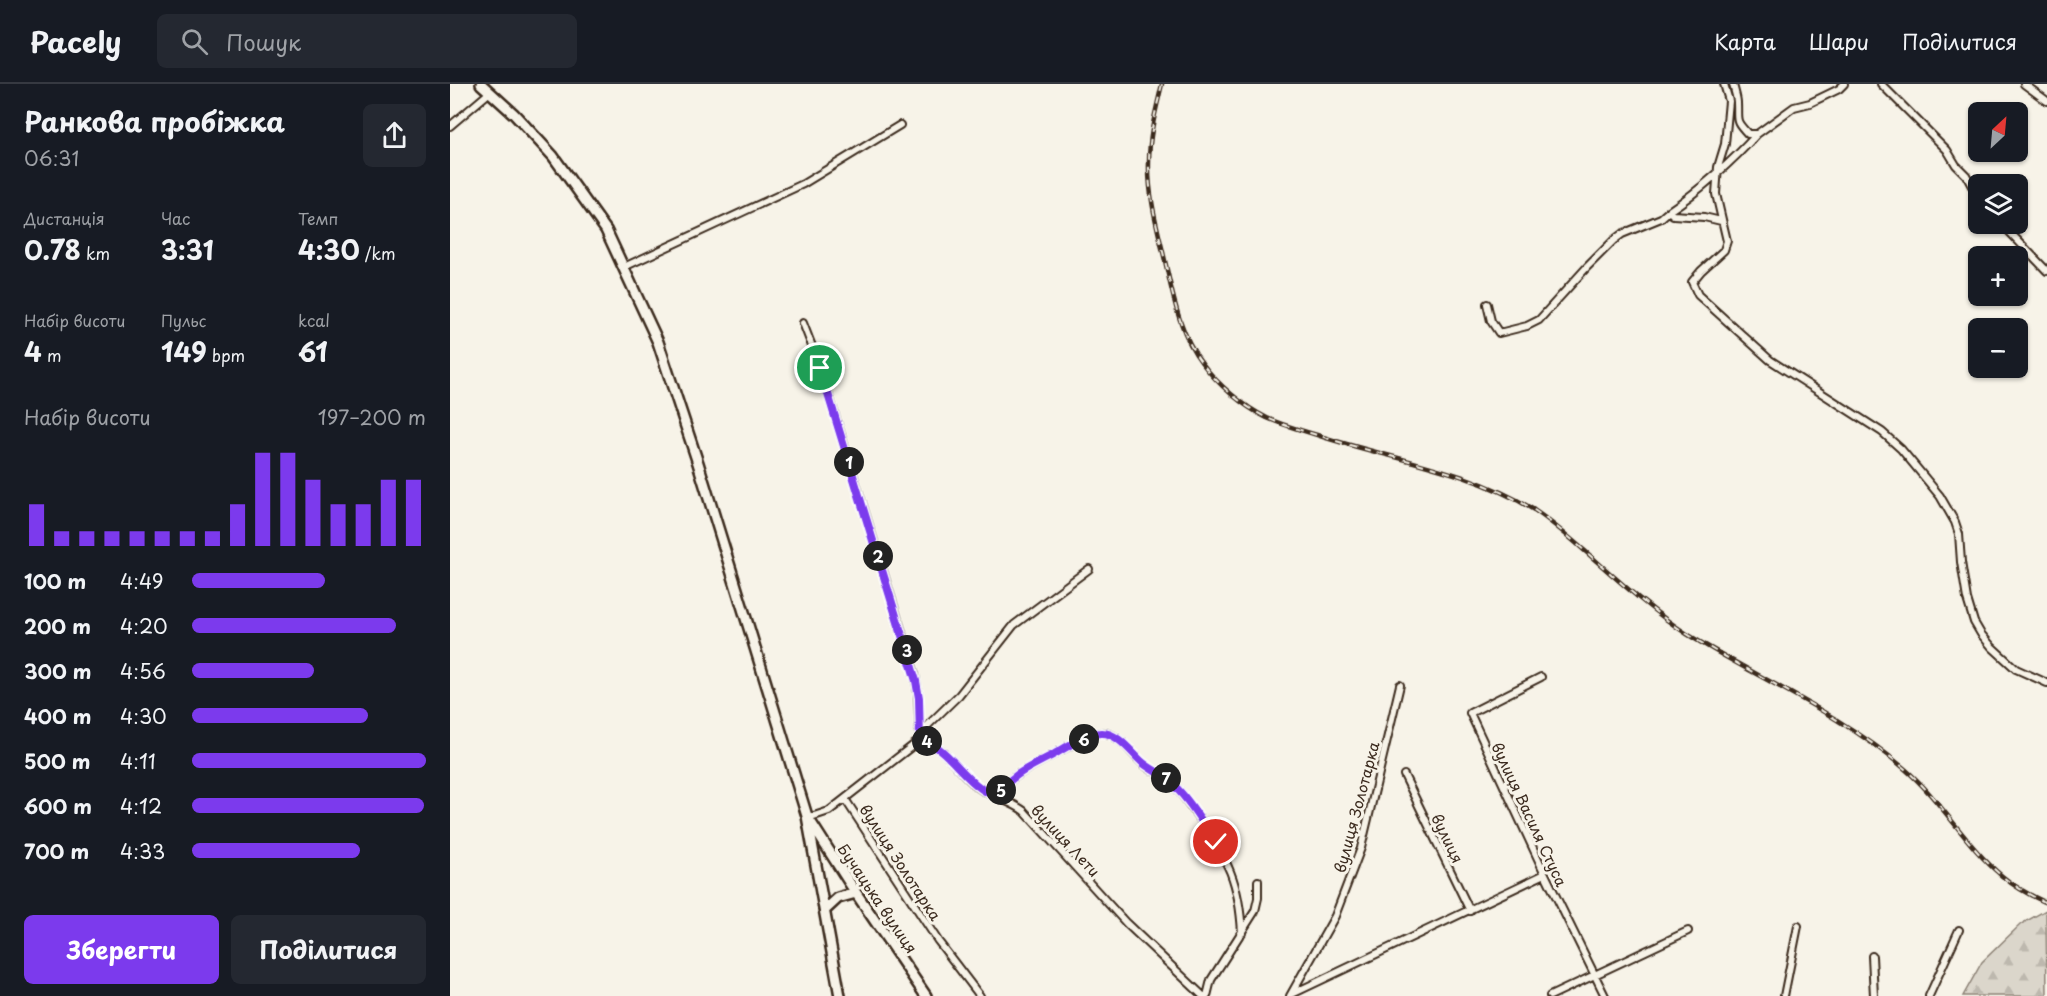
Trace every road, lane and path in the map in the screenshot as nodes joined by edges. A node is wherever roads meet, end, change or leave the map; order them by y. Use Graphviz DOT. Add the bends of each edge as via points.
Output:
graph roads {
  1 [pos="481,84"];
  2 [pos="1724,84"];
  3 [pos="1733,84"];
  4 [pos="1844,84"];
  5 [pos="1881,84"];
  6 [pos="2024,84"];
  7 [pos="490,92"];
  8 [pos="2047,100"];
  9 [pos="900,125"];
  10 [pos="450,126"];
  11 [pos="1758,134"];
  12 [pos="1718,171"];
  13 [pos="1968,179"];
  14 [pos="1669,211"];
  15 [pos="1721,220"];
  16 [pos="2011,234"];
  17 [pos="624,267"];
  18 [pos="2047,272"];
  19 [pos="1487,304"];
  20 [pos="803,323"];
  21 [pos="1089,569"];
  22 [pos="1541,677"];
  23 [pos="2047,683"];
  24 [pos="1400,685"];
  25 [pos="920,740"];
  26 [pos="1404,775"];
  27 [pos="997,797"];
  28 [pos="845,799"];
  29 [pos="807,816"];
  30 [pos="1545,874"];
  31 [pos="1258,882"];
  32 [pos="856,893"];
  33 [pos="825,910"];
  34 [pos="1470,911"];
  35 [pos="1798,926"];
  36 [pos="1959,930"];
  37 [pos="1688,932"];
  38 [pos="1242,933"];
  39 [pos="1872,956"];
  40 [pos="1594,975"];
  41 [pos="1291,995"];
  42 [pos="840,996"];
  43 [pos="926,996"];
  44 [pos="980,996"];
  45 [pos="1203,996"];
  46 [pos="1208,996"];
  47 [pos="1550,996"];
  48 [pos="1605,996"];
  49 [pos="1784,996"];
  50 [pos="1874,996"];
  51 [pos="1929,996"];
  1 -- 7 [label="main road"];
  2 -- 12 [label="street" via="1729,101"];
  3 -- 11 [label="street" via="1739,125 1748,134"];
  4 -- 11 [label="street" via="1794,107"];
  5 -- 13 [label="street" via="1947,150"];
  6 -- 8 [label="street"];
  7 -- 10 [label="street"];
  7 -- 17 [label="main road" via="553,156 606,230"];
  9 -- 17 [label="street" via="803,184"];
  11 -- 12 [label="street"];
  12 -- 14 [label="street"];
  12 -- 15 [label="street" via="1716,194"];
  14 -- 15 [label="street" via="1673,215"];
  14 -- 19 [label="street" via="1614,240 1539,320 1499,333"];
  15 -- 23 [label="street" via="1727,240 1724,250 1692,282 1698,295 1770,360 1882,432 1901,449 1940,496 1955,522 1967,599 1981,634 2016,669"];
  16 -- 18 [label="street"];
  17 -- 29 [label="main road" via="658,342"];
  20 -- 25 [label="street" via="915,675"];
  21 -- 25 [label="street" via="1014,625 964,689 924,729"];
  22 -- 30 [label="street, вулиця Василя Стуса" via="1470,713"];
  24 -- 41 [label="street, вулиця Золотарка" via="1361,848 1335,916"];
  25 -- 27 [label="street, вулиця Лети" via="934,744 971,781"];
  25 -- 28 [label="street"];
  26 -- 34 [label="street, вулиця"];
  27 -- 38 [label="street" via="1014,778 1071,745 1100,733 1113,737 1172,783 1216,842 1234,880"];
  27 -- 45 [label="street, вулиця Лети" via="1024,811 1126,923"];
  28 -- 29 [label="street" via="825,813"];
  28 -- 44 [label="street, вулиця Золотарка" via="938,941"];
  29 -- 32 [label="main road, Бучацька вулиця"];
  29 -- 33 [label="main road"];
  30 -- 34 [label="street, вулиця Золотарка"];
  30 -- 40 [label="street, вулиця Василя Стуса"];
  31 -- 38 [label="street" via="1257,905"];
  32 -- 33 [label="main road" via="838,898"];
  32 -- 43 [label="main road, Бучацька вулиця"];
  33 -- 42 [label="main road"];
  34 -- 41 [label="street, вулиця Золотарка"];
  35 -- 49 [label="street"];
  36 -- 51 [label="street"];
  37 -- 40 [label="street"];
  38 -- 46 [label="street" via="1211,980"];
  39 -- 50 [label="street"];
  40 -- 47 [label="street"];
  40 -- 48 [label="street, вулиця Василя Стуса"];
}
